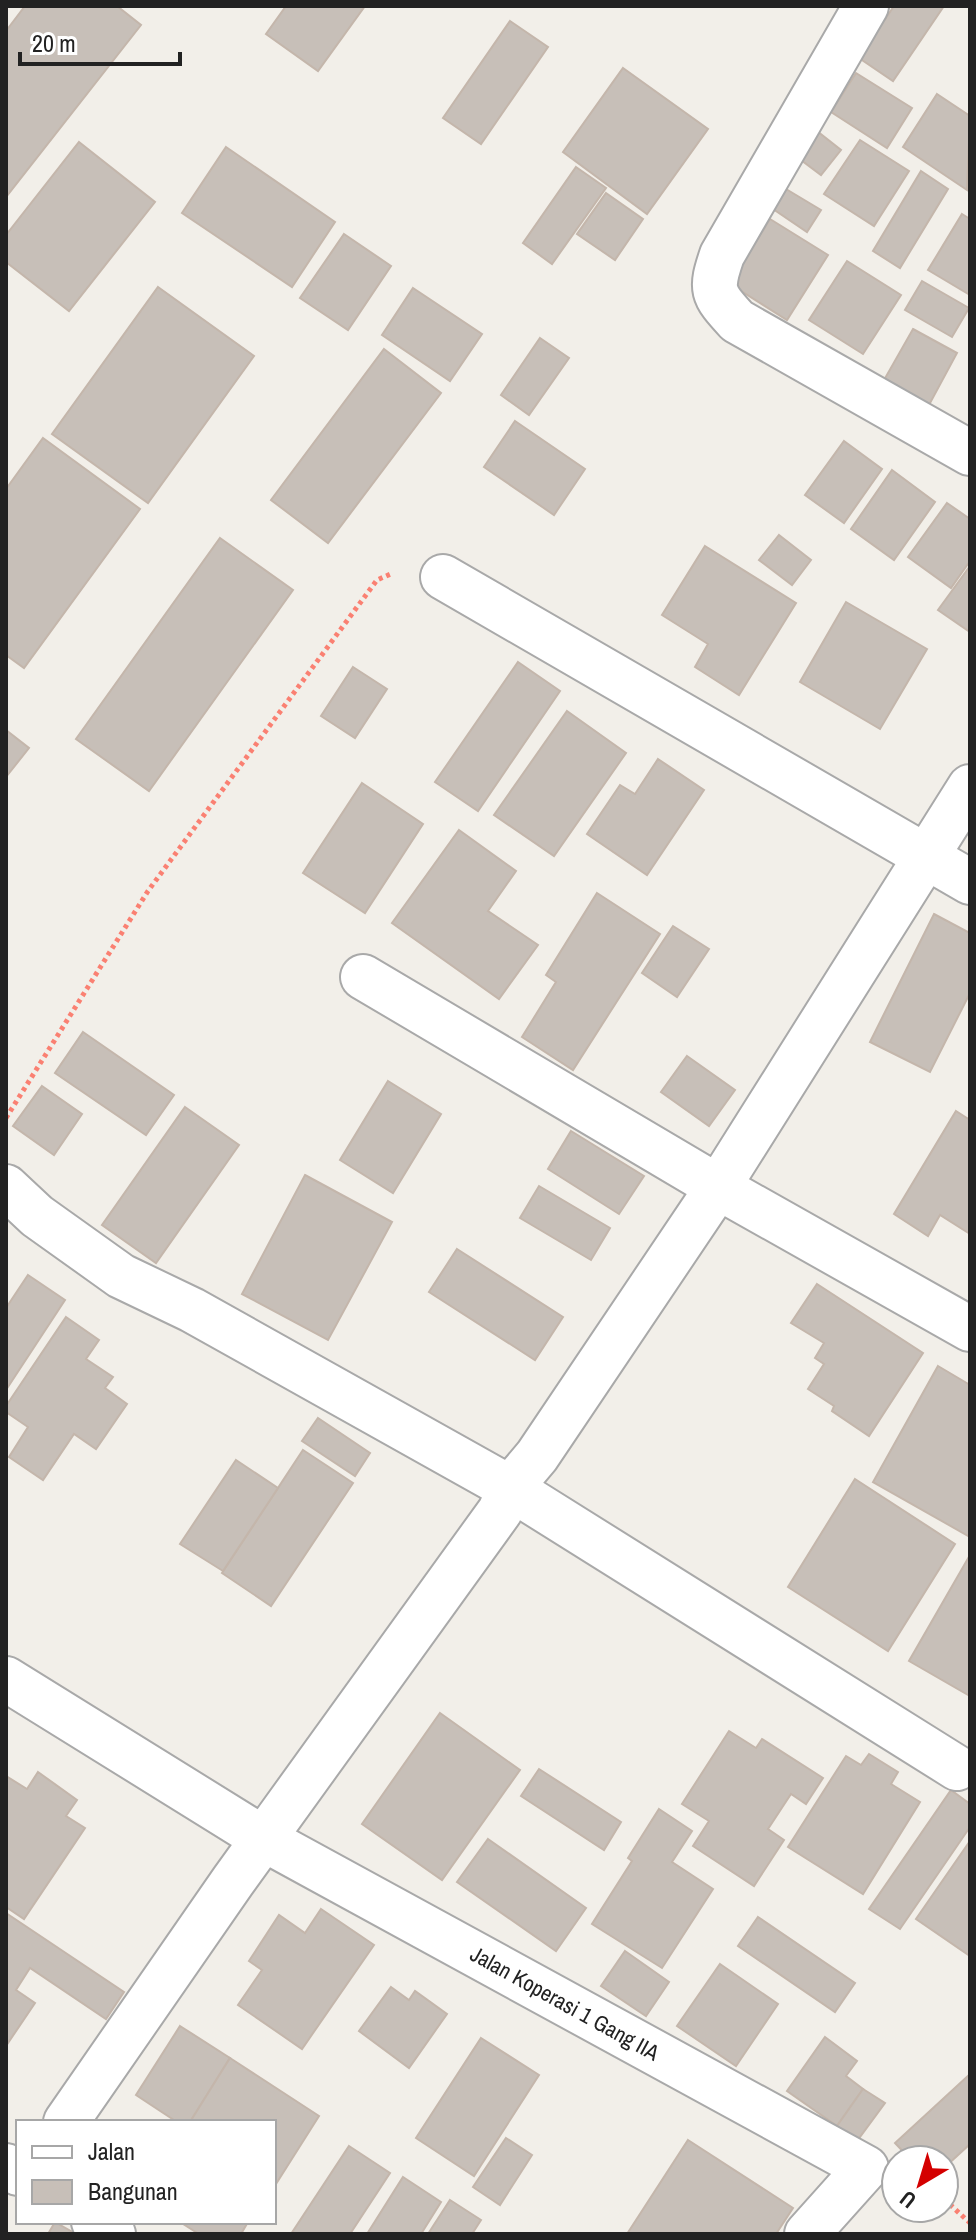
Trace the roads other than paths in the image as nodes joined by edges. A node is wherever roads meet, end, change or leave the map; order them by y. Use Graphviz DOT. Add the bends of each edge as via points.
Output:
graph roads {
  1 [pos="866,6"];
  2 [pos="970,453"];
  3 [pos="443,577"];
  4 [pos="970,787"];
  5 [pos="928,858"];
  6 [pos="970,882"];
  7 [pos="363,977"];
  8 [pos="6,1187"];
  9 [pos="718,1187"];
  10 [pos="970,1329"];
  11 [pos="510,1488"];
  12 [pos="6,1679"];
  13 [pos="957,1768"];
  14 [pos="264,1839"];
  15 [pos="67,2120"];
  16 [pos="807,2234"];
  1 -- 2 [label="street" via="722,255 712,284 737,321"];
  3 -- 5 [label="street"];
  4 -- 5 [label="street"];
  5 -- 6 [label="street"];
  5 -- 9 [label="street"];
  7 -- 9 [label="street"];
  8 -- 11 [label="street" via="121,1276 192,1310"];
  9 -- 10 [label="street"];
  9 -- 11 [label="street" via="537,1456"];
  11 -- 13 [label="street"];
  11 -- 14 [label="street" via="500,1511"];
  12 -- 14 [label="street, Jalan Koperasi 1 Gang IIA"];
  14 -- 15 [label="street"];
  14 -- 16 [label="street, Jalan Koperasi 1 Gang IIA" via="866,2168"];
}
